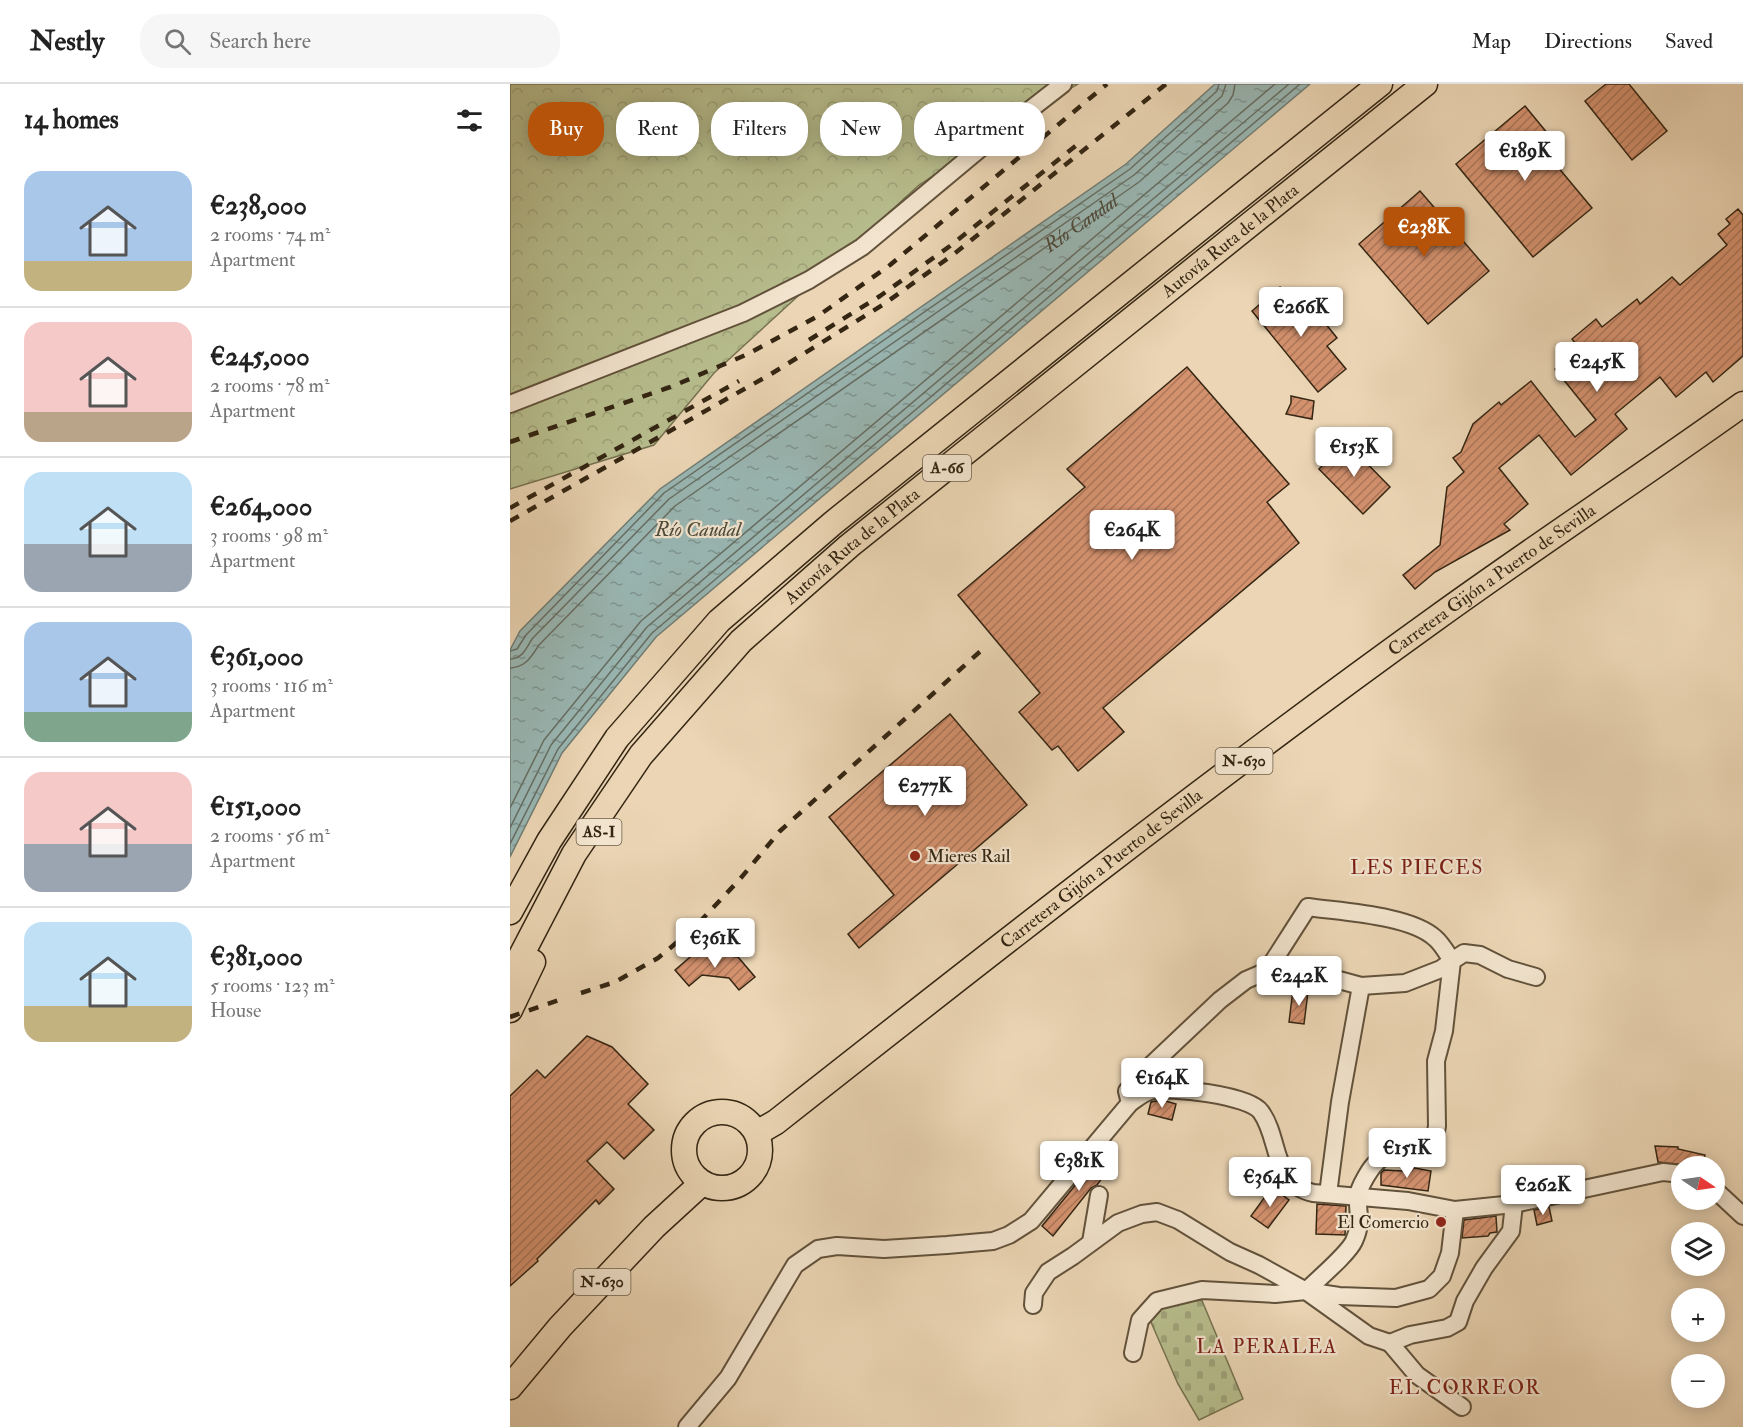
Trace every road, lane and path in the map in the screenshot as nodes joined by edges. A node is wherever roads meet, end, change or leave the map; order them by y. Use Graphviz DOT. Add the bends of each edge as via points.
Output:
graph roads {
  1 [pos="1063,84"];
  2 [pos="1380,84"];
  3 [pos="1425,84"];
  4 [pos="510,404"];
  5 [pos="1743,404"];
  6 [pos="510,912"];
  7 [pos="548,914"];
  8 [pos="1452,961"];
  9 [pos="1267,971"];
  10 [pos="510,977"];
  11 [pos="1536,977"];
  12 [pos="1361,986"];
  13 [pos="510,1010"];
  14 [pos="1130,1103"];
  15 [pos="757,1133"];
  16 [pos="1671,1173"];
  17 [pos="702,1183"];
  18 [pos="1328,1194"];
  19 [pos="1099,1195"];
  20 [pos="1358,1197"];
  21 [pos="1725,1199"];
  22 [pos="1514,1204"];
  23 [pos="1455,1210"];
  24 [pos="1743,1216"];
  25 [pos="1091,1242"];
  26 [pos="1306,1291"];
  27 [pos="1033,1305"];
  28 [pos="1390,1343"];
  29 [pos="1134,1353"];
  30 [pos="510,1387"];
  31 [pos="1462,1407"];
  32 [pos="687,1427"];
  1 -- 4 [label="street" via="862,247 809,280 742,313"];
  2 -- 6 [label="highway, Autovía Ruta de la Plata / A-66" via="833,523 718,621 616,738 549,840"];
  3 -- 7 [label="highway, Autovía Ruta de la Plata / A-66" via="849,546 741,641 641,755 574,854"];
  5 -- 15 [label="highway, Carretera Gijón a Puerto de Sevilla / N-630" via="1416,632"];
  7 -- 10 [label="highway, Autovía Ruta de la Plata / A-66"];
  7 -- 13 [label="highway"];
  8 -- 9 [label="street" via="1436,938 1415,925 1308,907"];
  8 -- 11 [label="street" via="1464,953 1480,955"];
  8 -- 12 [label="street" via="1405,983"];
  8 -- 20 [label="street" via="1444,1031 1436,1060 1434,1142 1430,1148 1403,1148 1386,1154 1372,1165"];
  9 -- 12 [label="street" via="1328,977"];
  9 -- 14 [label="street" via="1246,980 1220,1000 1147,1069 1127,1091"];
  12 -- 18 [label="street"];
  14 -- 18 [label="street" via="1149,1091 1174,1089 1253,1104 1261,1112 1293,1185"];
  14 -- 32 [label="street" via="1031,1221 1008,1235 993,1241 947,1245 884,1249 837,1246 818,1249 795,1265 728,1378"];
  15 -- 17 [label="highway" via="760,1152 754,1171 740,1184 720,1189"];
  15 -- 17 [label="highway" via="746,1119 730,1112 712,1112 697,1120 686,1135 683,1153 689,1170"];
  16 -- 22 [label="street"];
  17 -- 30 [label="highway, N-630" via="654,1227"];
  18 -- 20 [label="street"];
  19 -- 25 [label="street"];
  20 -- 23 [label="street"];
  20 -- 26 [label="street" via="1361,1224 1353,1244"];
  21 -- 24 [label="street"];
  22 -- 23 [label="street"];
  22 -- 28 [label="street" via="1511,1231 1484,1268 1458,1322"];
  23 -- 26 [label="street" via="1450,1253 1442,1276 1428,1289 1396,1298"];
  25 -- 26 [label="street" via="1118,1223 1158,1212"];
  25 -- 27 [label="street" via="1048,1272 1034,1293"];
  26 -- 28 [label="street" via="1369,1336"];
  26 -- 29 [label="street" via="1275,1294 1202,1290 1157,1301 1140,1320"];
  28 -- 31 [label="street" via="1417,1375"];
}
